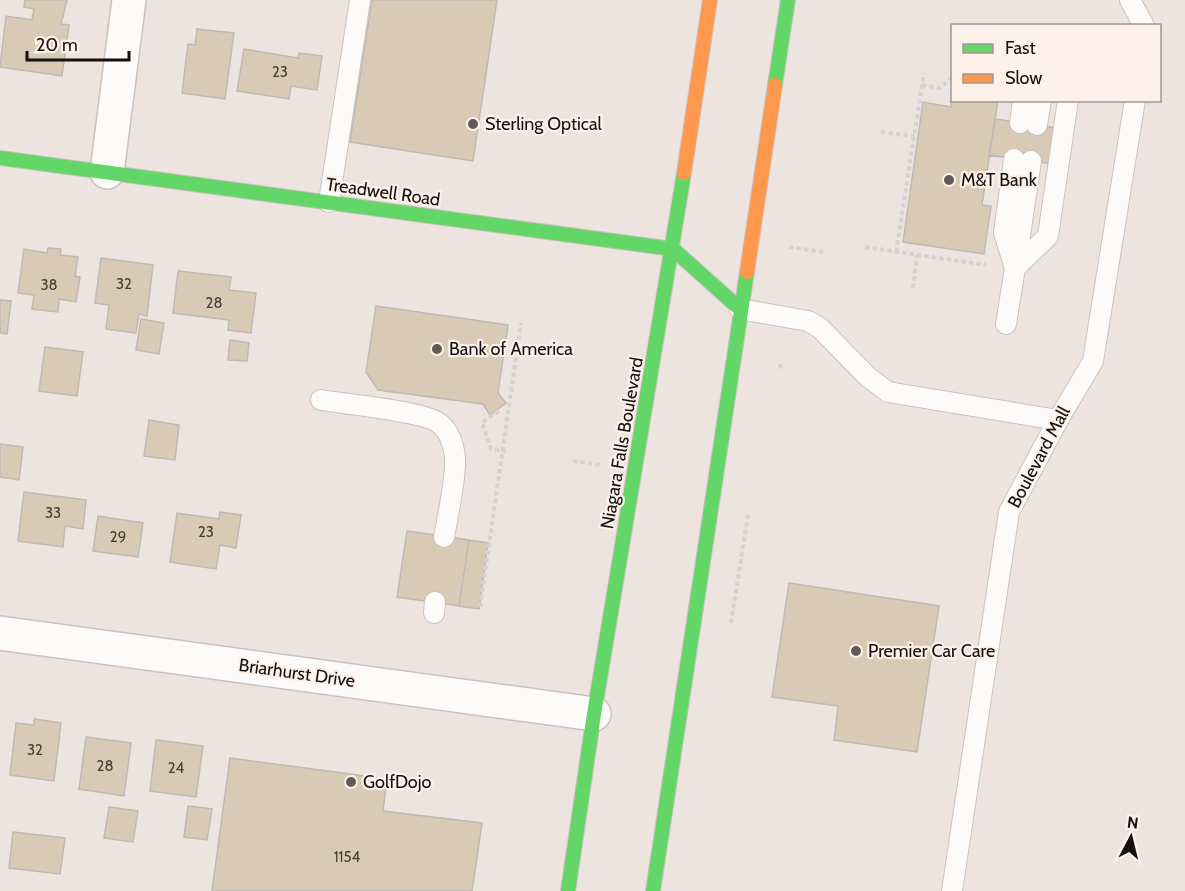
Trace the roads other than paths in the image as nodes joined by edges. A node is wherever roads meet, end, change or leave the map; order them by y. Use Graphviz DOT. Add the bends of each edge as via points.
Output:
graph roads {
  1 [pos="129,0"];
  2 [pos="360,0"];
  3 [pos="710,0"];
  4 [pos="788,0"];
  5 [pos="1130,0"];
  6 [pos="1143,24"];
  7 [pos="1024,102"];
  8 [pos="1040,102"];
  9 [pos="1068,102"];
  10 [pos="1135,102"];
  11 [pos="0,158"];
  12 [pos="1023,160"];
  13 [pos="107,172"];
  14 [pos="329,202"];
  15 [pos="674,249"];
  16 [pos="1015,268"];
  17 [pos="740,309"];
  18 [pos="1006,324"];
  19 [pos="321,400"];
  20 [pos="1058,420"];
  21 [pos="444,537"];
  22 [pos="0,633"];
  23 [pos="594,714"];
  24 [pos="568,891"];
  25 [pos="653,891"];
  26 [pos="952,891"];
  1 -- 13 [label="street"];
  2 -- 14 [label="lane"];
  3 -- 15 [label="main road, Niagara Falls Boulevard"];
  4 -- 17 [label="main road"];
  5 -- 6 [label="lane"];
  7 -- 8 [label="lane" via="1029,124"];
  9 -- 16 [label="lane" via="1048,236"];
  10 -- 20 [label="lane, Boulevard Mall" via="1094,361"];
  11 -- 13 [label="main road, Treadwell Road"];
  12 -- 16 [label="lane"];
  13 -- 14 [label="main road, Treadwell Road"];
  14 -- 15 [label="main road, Treadwell Road"];
  15 -- 17 [label="main road"];
  15 -- 23 [label="main road, Niagara Falls Boulevard"];
  16 -- 18 [label="lane"];
  17 -- 20 [label="lane" via="808,321 888,392"];
  17 -- 25 [label="main road"];
  19 -- 21 [label="lane" via="418,415 437,421 448,432 455,461"];
  20 -- 26 [label="lane, Boulevard Mall" via="1009,512"];
  22 -- 23 [label="street, Briarhurst Drive"];
  23 -- 24 [label="main road, Niagara Falls Boulevard"];
}
